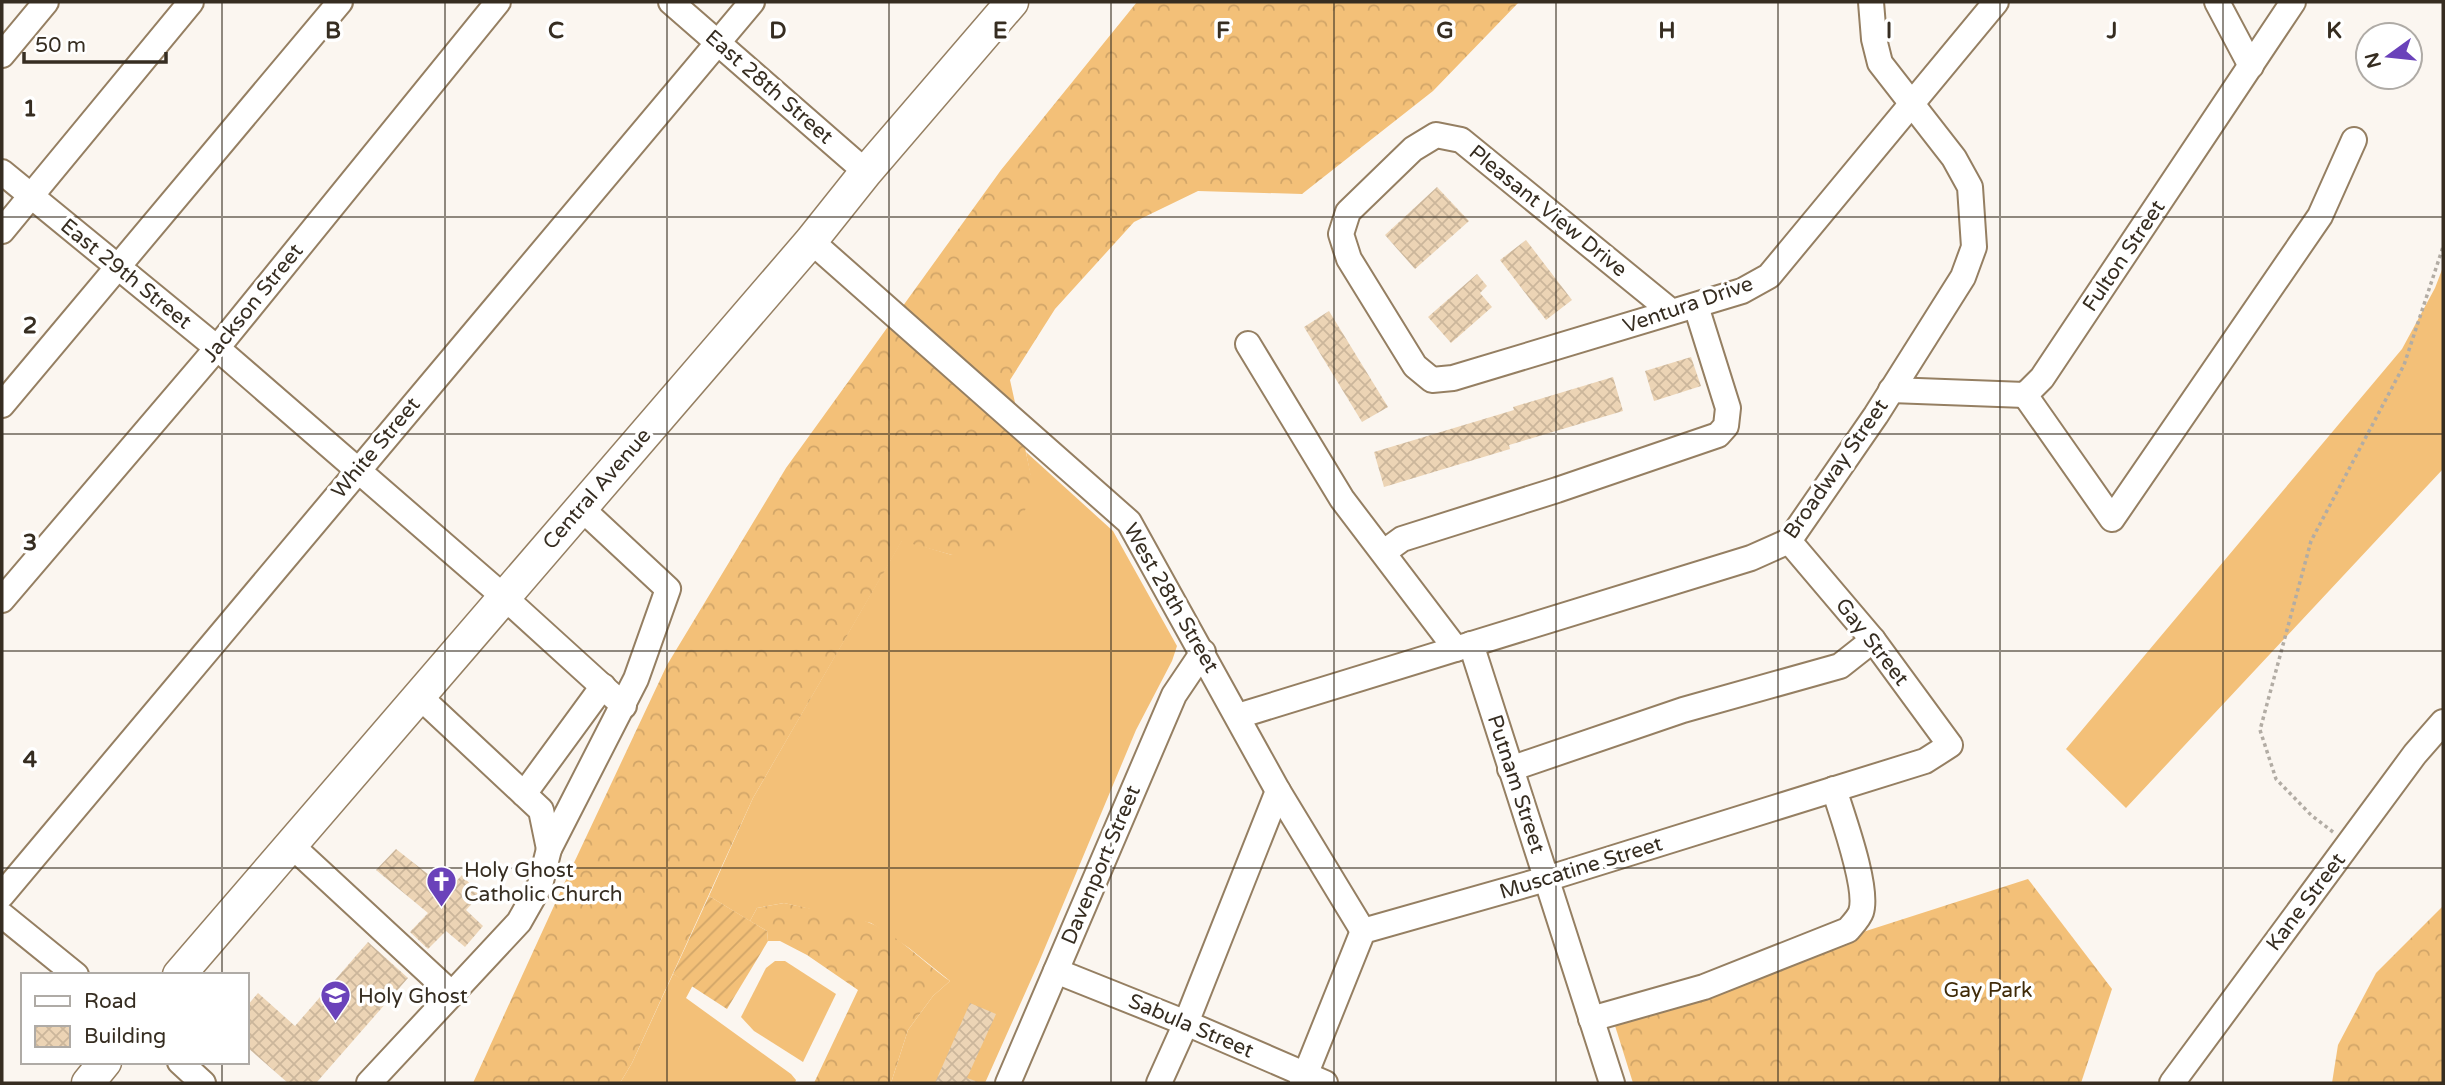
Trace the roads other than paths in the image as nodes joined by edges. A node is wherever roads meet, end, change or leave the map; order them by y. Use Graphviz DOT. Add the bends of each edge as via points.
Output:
graph roads {
  1 [pos="46,2"];
  2 [pos="191,2"];
  3 [pos="340,2"];
  4 [pos="498,2"];
  5 [pos="671,2"];
  6 [pos="752,2"];
  7 [pos="1012,2"];
  8 [pos="1871,2"];
  9 [pos="1996,2"];
  10 [pos="2217,2"];
  11 [pos="2292,2"];
  12 [pos="717,41"];
  13 [pos="2,55"];
  14 [pos="2250,66"];
  15 [pos="1910,104"];
  16 [pos="2354,139"];
  17 [pos="2,172"];
  18 [pos="866,172"];
  19 [pos="32,196"];
  20 [pos="2,231"];
  21 [pos="811,241"];
  22 [pos="118,267"];
  23 [pos="1696,306"];
  24 [pos="1672,312"];
  25 [pos="1248,344"];
  26 [pos="217,348"];
  27 [pos="1432,380"];
  28 [pos="1891,390"];
  29 [pos="2025,396"];
  30 [pos="2,405"];
  31 [pos="357,471"];
  32 [pos="581,509"];
  33 [pos="1789,541"];
  34 [pos="1384,552"];
  35 [pos="504,597"];
  36 [pos="2,600"];
  37 [pos="1873,640"];
  38 [pos="1463,646"];
  39 [pos="1203,652"];
  40 [pos="603,686"];
  41 [pos="419,696"];
  42 [pos="624,706"];
  43 [pos="1237,716"];
  44 [pos="2443,722"];
  45 [pos="1950,745"];
  46 [pos="1510,769"];
  47 [pos="1834,789"];
  48 [pos="1278,791"];
  49 [pos="524,794"];
  50 [pos="291,845"];
  51 [pos="549,849"];
  52 [pos="1546,879"];
  53 [pos="2,895"];
  54 [pos="2,915"];
  55 [pos="1363,932"];
  56 [pos="1056,971"];
  57 [pos="74,973"];
  58 [pos="182,973"];
  59 [pos="452,994"];
  60 [pos="1591,1019"];
  61 [pos="1186,1023"];
  62 [pos="103,1064"];
  63 [pos="182,1064"];
  64 [pos="1311,1080"];
  65 [pos="88,1083"];
  66 [pos="204,1083"];
  67 [pos="369,1083"];
  68 [pos="1008,1083"];
  69 [pos="1159,1083"];
  70 [pos="1612,1083"];
  71 [pos="2172,1083"];
  1 -- 13 [label="street"];
  2 -- 19 [label="street"];
  3 -- 22 [label="street"];
  4 -- 26 [label="street, Jackson Street"];
  5 -- 12 [label="street, East 28th Street"];
  6 -- 12 [label="street, White Street"];
  7 -- 18 [label="main road, Central Avenue"];
  8 -- 15 [label="street, Broadway Street" via="1880,64"];
  9 -- 15 [label="street, Ventura Drive"];
  10 -- 14 [label="street"];
  11 -- 14 [label="street, Fulton Street"];
  12 -- 18 [label="street, East 28th Street"];
  12 -- 31 [label="street, White Street"];
  14 -- 29 [label="street, Fulton Street" via="2042,378"];
  15 -- 23 [label="street, Ventura Drive" via="1769,276 1742,291"];
  15 -- 28 [label="street, Broadway Street" via="1954,158 1970,187 1974,247 1963,277"];
  16 -- 29 [label="street" via="2320,216 2112,519"];
  17 -- 19 [label="street, East 29th Street"];
  18 -- 21 [label="main road, Central Avenue"];
  19 -- 20 [label="street"];
  19 -- 22 [label="street, East 29th Street"];
  21 -- 32 [label="main road, Central Avenue"];
  21 -- 39 [label="street, West 28th Street" via="1129,522"];
  22 -- 26 [label="street, East 29th Street"];
  22 -- 30 [label="street"];
  23 -- 24 [label="street, Ventura Drive"];
  23 -- 34 [label="street" via="1727,408 1726,426 1718,435 1402,539"];
  24 -- 27 [label="street, Ventura Drive" via="1453,378"];
  24 -- 27 [label="street, Pleasant View Drive" via="1461,140 1436,135 1413,149 1348,212 1341,234 1349,259 1415,366"];
  25 -- 34 [label="street, Putnam Street" via="1342,499"];
  26 -- 31 [label="street, East 29th Street"];
  26 -- 36 [label="street, Jackson Street"];
  28 -- 29 [label="street"];
  28 -- 33 [label="street, Broadway Street"];
  31 -- 35 [label="street, East 29th Street"];
  31 -- 53 [label="street, White Street"];
  32 -- 35 [label="main road, Central Avenue"];
  32 -- 42 [label="street" via="667,589"];
  33 -- 37 [label="street, Gay Street"];
  33 -- 38 [label="street, Broadway Street" via="1751,558"];
  34 -- 38 [label="street, Putnam Street"];
  35 -- 40 [label="street, East 29th Street"];
  35 -- 41 [label="main road, Central Avenue"];
  37 -- 45 [label="street, Gay Street"];
  37 -- 46 [label="street" via="1839,666 1683,710"];
  38 -- 43 [label="street, Broadway Street"];
  38 -- 46 [label="street, Putnam Street"];
  39 -- 43 [label="street, West 28th Street"];
  39 -- 56 [label="street, Davenport Street" via="1174,695"];
  40 -- 42 [label="street, East 29th Street"];
  40 -- 49 [label="street"];
  41 -- 49 [label="street"];
  41 -- 50 [label="main road, Central Avenue"];
  42 -- 51 [label="street"];
  43 -- 48 [label="street, West 28th Street"];
  44 -- 71 [label="street, Kane Street"];
  45 -- 47 [label="street, Muscatine Street" via="1925,761"];
  46 -- 52 [label="street, Putnam Street"];
  47 -- 52 [label="street, Muscatine Street"];
  47 -- 60 [label="street" via="1861,886 1861,913 1848,930 1704,987"];
  48 -- 55 [label="street, West 28th Street"];
  48 -- 61 [label="street"];
  49 -- 51 [label="street" via="541,810"];
  50 -- 58 [label="main road, Central Avenue"];
  50 -- 59 [label="street"];
  51 -- 59 [label="street" via="540,885 519,922"];
  52 -- 55 [label="street, Muscatine Street"];
  52 -- 60 [label="street, Putnam Street"];
  54 -- 57 [label="street"];
  55 -- 64 [label="street"];
  56 -- 61 [label="street, Sabula Street"];
  56 -- 68 [label="street, Davenport Street"];
  59 -- 67 [label="street"];
  60 -- 70 [label="street, Putnam Street"];
  61 -- 64 [label="street, Sabula Street"];
  61 -- 69 [label="street"];
  62 -- 65 [label="main road"];
  63 -- 66 [label="street"];
}
